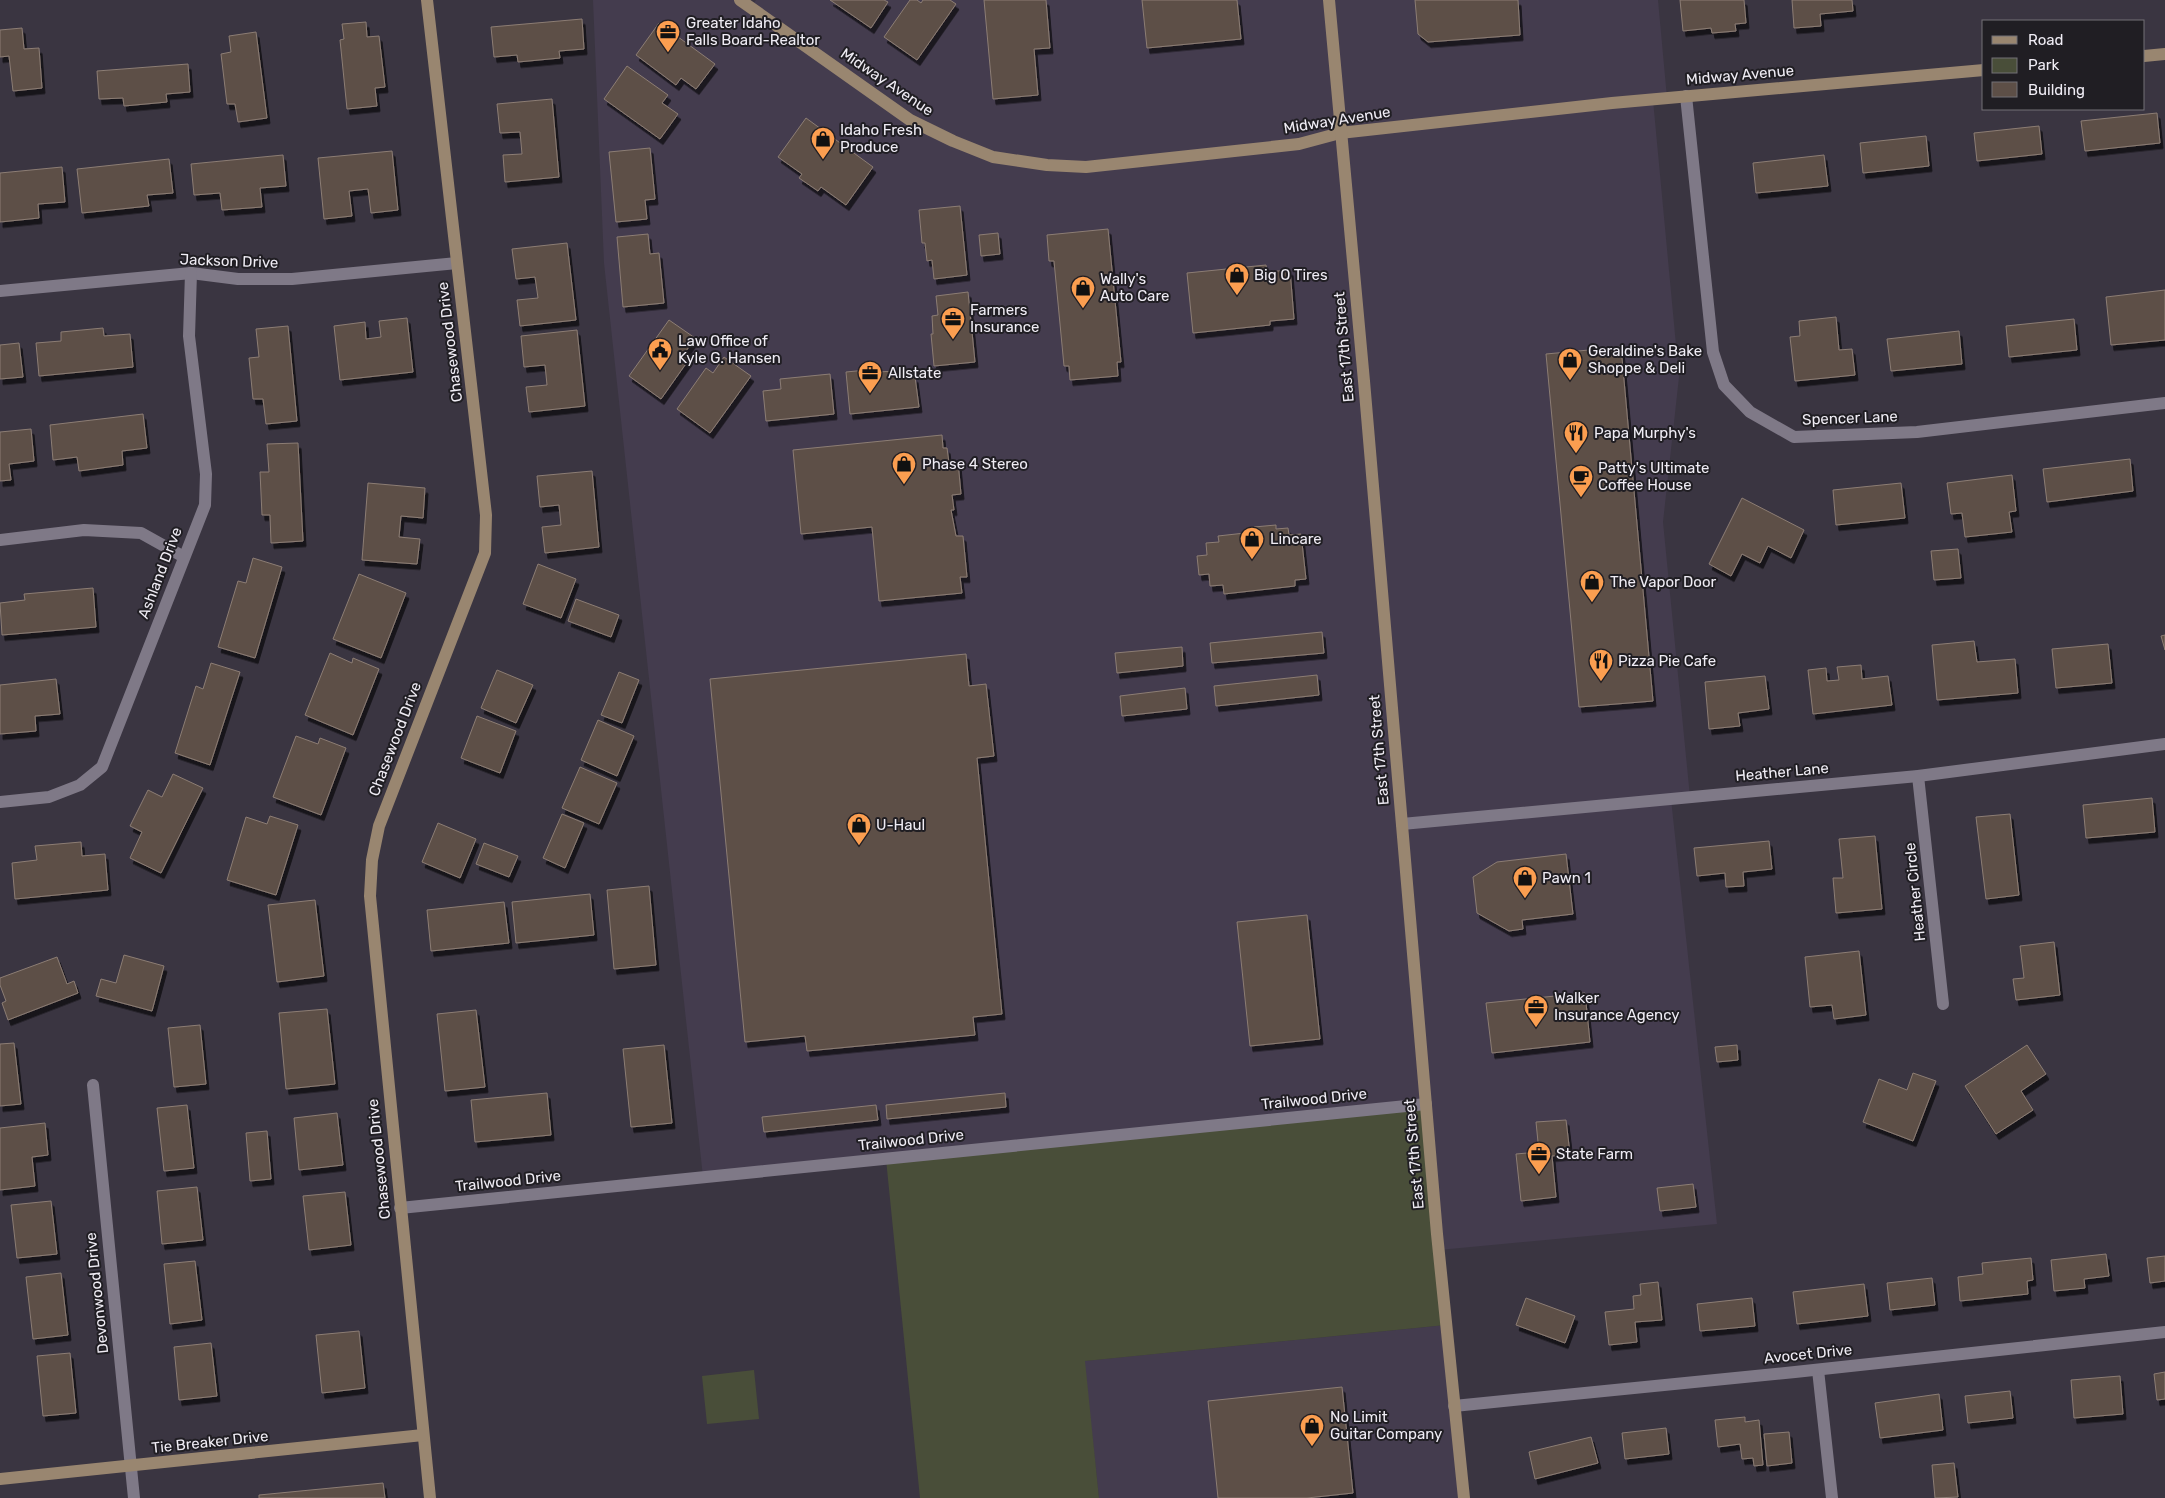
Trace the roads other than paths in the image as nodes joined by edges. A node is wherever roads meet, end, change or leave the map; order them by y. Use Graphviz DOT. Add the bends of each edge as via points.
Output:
graph roads {
  1 [pos="428,0"];
  2 [pos="740,0"];
  3 [pos="1329,0"];
  4 [pos="2165,54"];
  5 [pos="2145,56"];
  6 [pos="1982,70"];
  7 [pos="1686,96"];
  8 [pos="1340,133"];
  9 [pos="457,263"];
  10 [pos="191,273"];
  11 [pos="0,292"];
  12 [pos="2165,403"];
  13 [pos="0,540"];
  14 [pos="184,556"];
  15 [pos="2165,744"];
  16 [pos="1918,776"];
  17 [pos="0,802"];
  18 [pos="1402,824"];
  19 [pos="1943,1004"];
  20 [pos="93,1085"];
  21 [pos="1426,1104"];
  22 [pos="400,1208"];
  23 [pos="2165,1332"];
  24 [pos="1818,1370"];
  25 [pos="1454,1406"];
  26 [pos="423,1436"];
  27 [pos="130,1466"];
  28 [pos="0,1479"];
  29 [pos="134,1498"];
  30 [pos="430,1498"];
  31 [pos="1464,1498"];
  32 [pos="1832,1498"];
  1 -- 9 [label="street, Chasewood Drive"];
  2 -- 8 [label="street, Midway Avenue" via="910,120 993,157 1086,167 1299,144"];
  3 -- 8 [label="street, East 17th Street"];
  4 -- 5 [label="street"];
  6 -- 7 [label="street, Midway Avenue"];
  7 -- 8 [label="street, Midway Avenue"];
  7 -- 12 [label="street, Spencer Lane" via="1712,352 1724,385 1750,412 1794,437 1917,432"];
  8 -- 18 [label="street, East 17th Street"];
  9 -- 10 [label="street, Jackson Drive" via="292,279 238,279"];
  9 -- 22 [label="street, Chasewood Drive" via="486,515 485,553 379,826 372,860 370,896"];
  10 -- 11 [label="street, Jackson Drive"];
  10 -- 14 [label="street, Ashland Drive" via="189,336 206,474 205,505"];
  13 -- 14 [label="street" via="84,530 141,533"];
  14 -- 17 [label="street, Ashland Drive" via="102,767 80,785 49,797"];
  15 -- 16 [label="street, Heather Lane"];
  16 -- 18 [label="street, Heather Lane"];
  16 -- 19 [label="street, Heather Circle"];
  18 -- 21 [label="street, East 17th Street"];
  20 -- 27 [label="street, Devonwood Drive"];
  21 -- 22 [label="street, Trailwood Drive"];
  21 -- 25 [label="street, East 17th Street"];
  22 -- 26 [label="street, Chasewood Drive"];
  23 -- 24 [label="street, Avocet Drive"];
  24 -- 25 [label="street, Avocet Drive"];
  24 -- 32 [label="street"];
  25 -- 31 [label="street, East 17th Street"];
  26 -- 27 [label="street, Tie Breaker Drive"];
  26 -- 30 [label="street, Chasewood Drive"];
  27 -- 28 [label="street, Tie Breaker Drive"];
  27 -- 29 [label="street, Devonwood Drive"];
}
